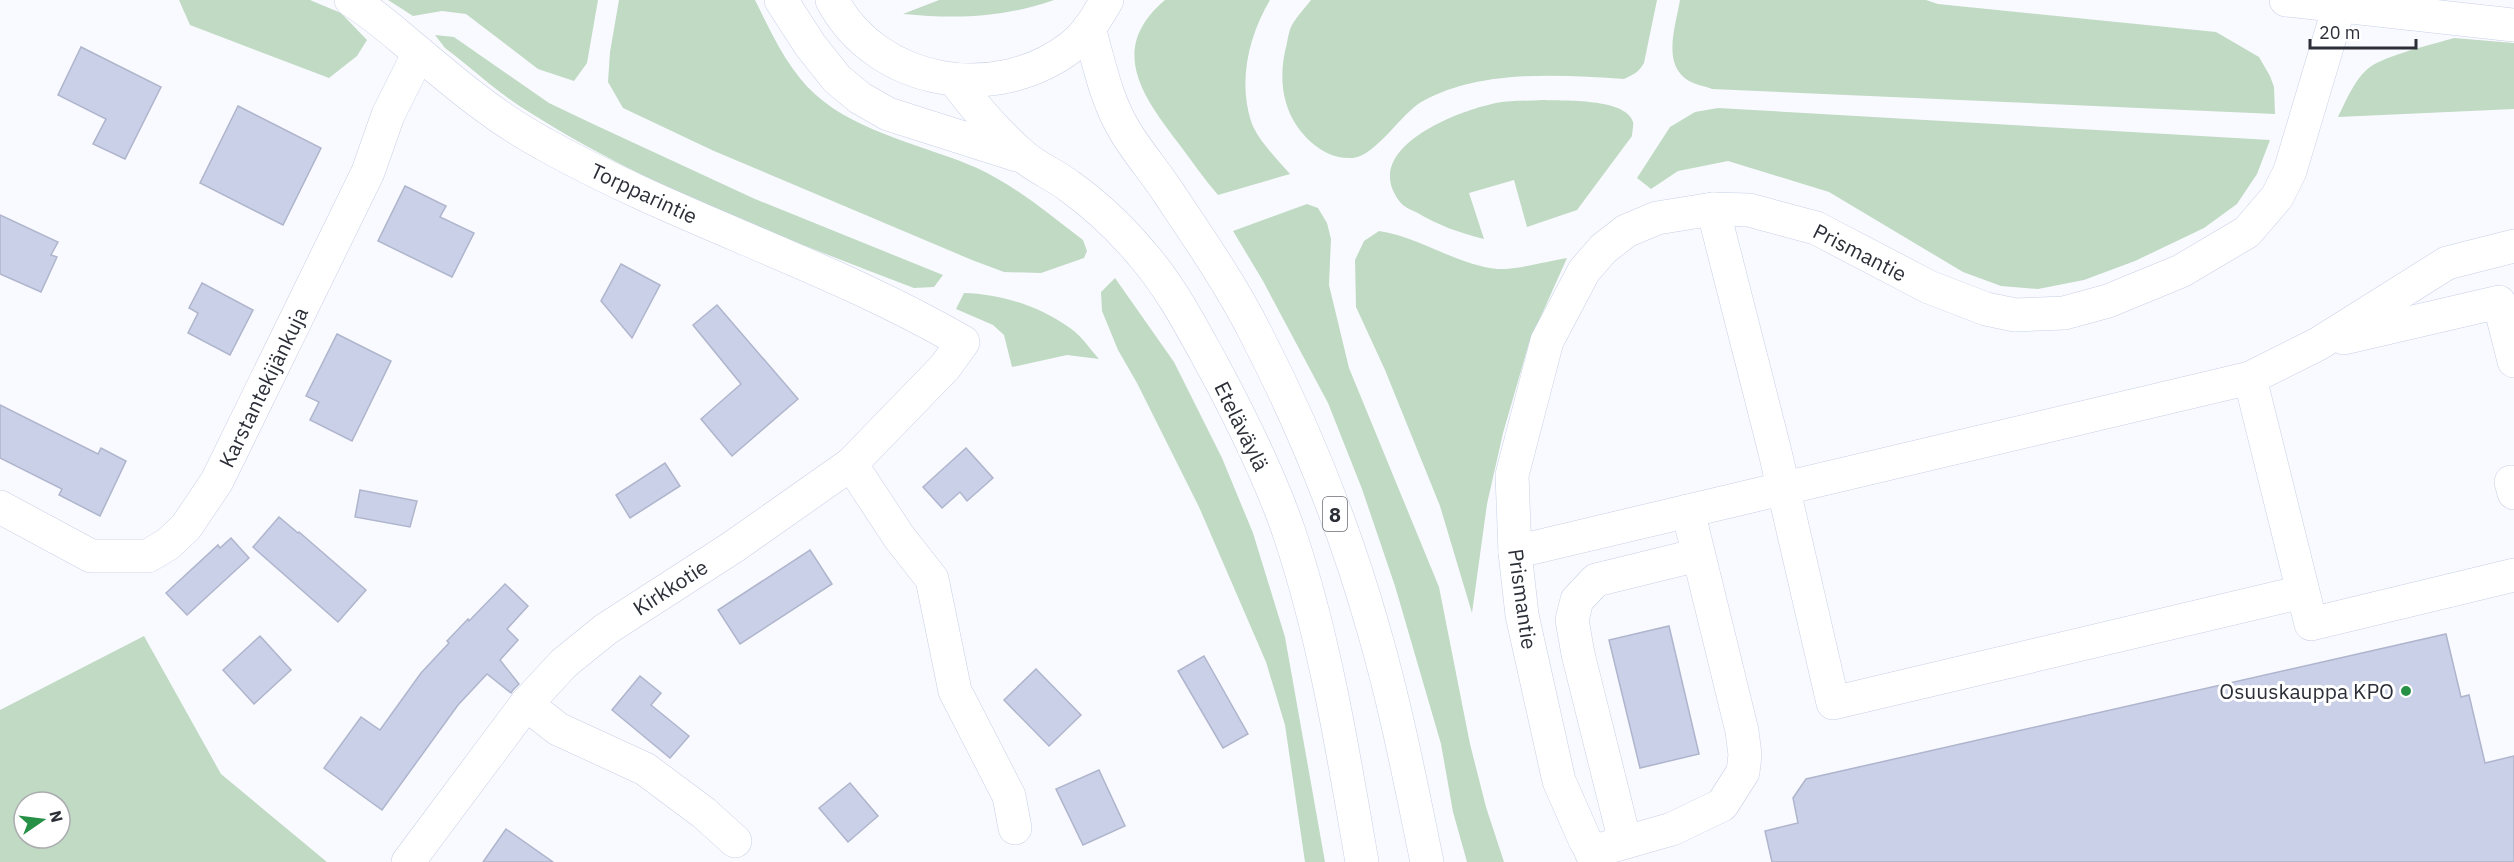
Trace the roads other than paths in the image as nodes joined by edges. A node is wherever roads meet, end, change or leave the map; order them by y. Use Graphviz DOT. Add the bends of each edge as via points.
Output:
graph roads {
  1 [pos="351,0"];
  2 [pos="781,0"];
  3 [pos="832,0"];
  4 [pos="1107,0"];
  5 [pos="2286,0"];
  6 [pos="2340,3"];
  7 [pos="2514,24"];
  8 [pos="1089,28"];
  9 [pos="419,53"];
  10 [pos="956,82"];
  11 [pos="1024,157"];
  12 [pos="1713,209"];
  13 [pos="2514,246"];
  14 [pos="963,342"];
  15 [pos="2318,344"];
  16 [pos="2514,360"];
  17 [pos="2250,378"];
  18 [pos="851,464"];
  19 [pos="2514,482"];
  20 [pos="1783,488"];
  21 [pos="2514,494"];
  22 [pos="0,507"];
  23 [pos="1688,511"];
  24 [pos="1515,552"];
  25 [pos="1698,555"];
  26 [pos="2514,575"];
  27 [pos="2302,592"];
  28 [pos="526,704"];
  29 [pos="1015,828"];
  30 [pos="735,841"];
  31 [pos="1625,842"];
  32 [pos="1594,857"];
  33 [pos="408,862"];
  34 [pos="1362,862"];
  35 [pos="1428,862"];
  1 -- 9 [label="main road, Torpparintie"];
  2 -- 11 [label="main road" via="837,79 860,98 888,114"];
  3 -- 10 [label="main road" via="842,19 881,52 917,72"];
  4 -- 8 [label="main road"];
  5 -- 6 [label="main road"];
  6 -- 7 [label="main road"];
  6 -- 12 [label="main road, Prismantie" via="2290,171 2261,218 2247,231 2181,271 2108,301 2064,313 2034,316 1986,309 1929,287 1816,228 1749,210"];
  8 -- 10 [label="main road" via="1072,47 1038,67 985,81"];
  8 -- 35 [label="main road, 8" via="1110,99 1125,131 1170,195 1255,332 1316,462 1374,631"];
  9 -- 14 [label="main road, Torpparintie" via="492,111 606,177 898,306"];
  9 -- 22 [label="main road, Karstantekijänkuja" via="388,115 368,172 217,481 186,527 148,556 91,556"];
  10 -- 11 [label="main road, Eteläväylä" via="977,110"];
  11 -- 34 [label="main road, Eteläväylä" via="1107,217 1144,255 1190,324 1259,456 1289,533 1314,620"];
  12 -- 20 [label="main road"];
  12 -- 24 [label="main road, Prismantie" via="1657,218 1626,231 1584,271 1565,303 1547,341 1512,475"];
  13 -- 15 [label="main road" via="2447,263"];
  14 -- 18 [label="main road, Kirkkotie" via="945,367"];
  15 -- 16 [label="main road" via="2499,302"];
  15 -- 17 [label="main road"];
  17 -- 20 [label="main road"];
  17 -- 27 [label="main road"];
  18 -- 28 [label="main road, Kirkkotie" via="733,547 606,628 564,663"];
  18 -- 29 [label="main road" via="932,579 955,691 1009,796"];
  19 -- 21 [label="main road"];
  20 -- 23 [label="main road"];
  20 -- 27 [label="main road" via="1833,703"];
  23 -- 24 [label="main road"];
  23 -- 25 [label="main road"];
  24 -- 32 [label="main road, Prismantie" via="1522,615 1559,781"];
  25 -- 31 [label="main road" via="1742,731 1743,772 1722,805 1672,829"];
  25 -- 31 [label="main road" via="1596,580 1577,600 1572,620 1578,654"];
  26 -- 27 [label="main road" via="2311,624"];
  28 -- 30 [label="main road" via="558,729 645,769"];
  28 -- 33 [label="main road, Kirkkotie"];
  31 -- 32 [label="main road"];
}
